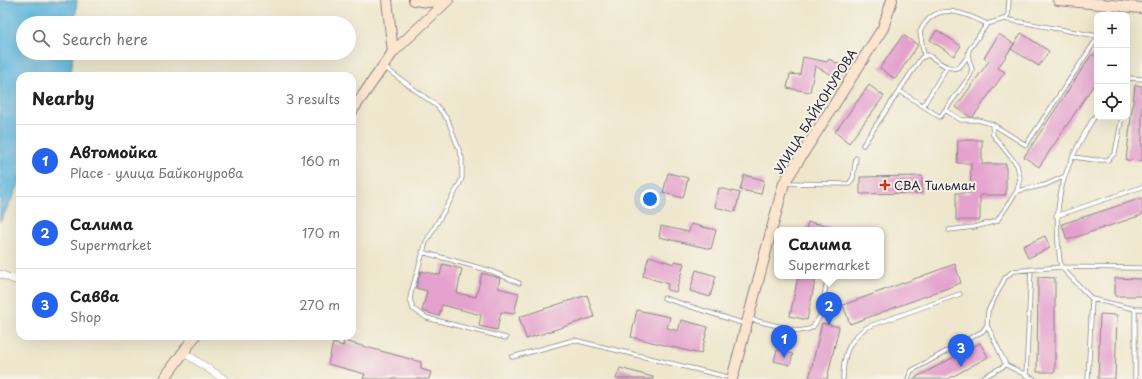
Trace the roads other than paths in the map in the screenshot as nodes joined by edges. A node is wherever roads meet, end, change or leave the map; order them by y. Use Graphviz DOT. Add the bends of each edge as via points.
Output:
graph roads {
  1 [pos="387,0"];
  2 [pos="414,0"];
  3 [pos="442,0"];
  4 [pos="448,0"];
  5 [pos="892,0"];
  6 [pos="1009,0"];
  7 [pos="1058,0"];
  8 [pos="1110,7"];
  9 [pos="1142,8"];
  10 [pos="1004,19"];
  11 [pos="987,24"];
  12 [pos="1094,35"];
  13 [pos="1094,43"];
  14 [pos="393,52"];
  15 [pos="924,55"];
  16 [pos="968,56"];
  17 [pos="383,66"];
  18 [pos="948,67"];
  19 [pos="1130,78"];
  20 [pos="1142,79"];
  21 [pos="900,91"];
  22 [pos="356,105"];
  23 [pos="923,106"];
  24 [pos="945,110"];
  25 [pos="1094,118"];
  26 [pos="1121,120"];
  27 [pos="992,124"];
  28 [pos="863,145"];
  29 [pos="1073,157"];
  30 [pos="856,158"];
  31 [pos="1063,176"];
  32 [pos="784,183"];
  33 [pos="1142,187"];
  34 [pos="1017,191"];
  35 [pos="1056,216"];
  36 [pos="949,230"];
  37 [pos="422,252"];
  38 [pos="1061,267"];
  39 [pos="1142,268"];
  40 [pos="1031,269"];
  41 [pos="0,274"];
  42 [pos="827,279"];
  43 [pos="16,280"];
  44 [pos="520,283"];
  45 [pos="960,294"];
  46 [pos="664,298"];
  47 [pos="1092,299"];
  48 [pos="1135,309"];
  49 [pos="1142,309"];
  50 [pos="747,322"];
  51 [pos="987,325"];
  52 [pos="506,338"];
  53 [pos="192,340"];
  54 [pos="183,352"];
  55 [pos="512,357"];
  56 [pos="1006,365"];
  57 [pos="1026,376"];
  58 [pos="732,378"];
  59 [pos="164,379"];
  60 [pos="224,379"];
  61 [pos="843,379"];
  62 [pos="908,379"];
  63 [pos="980,379"];
  64 [pos="1034,379"];
  65 [pos="1088,379"];
  66 [pos="1135,379"];
  1 -- 14 [label="street"];
  2 -- 3 [label="street"];
  4 -- 14 [label="street"];
  5 -- 32 [label="street, УЛИЦА БАЙКОНУРОВА" via="883,28"];
  6 -- 10 [label="lane" via="1008,15"];
  7 -- 8 [label="street"];
  8 -- 9 [label="street"];
  10 -- 11 [label="lane"];
  10 -- 12 [label="lane"];
  11 -- 15 [label="lane" via="952,10 938,12 926,22 920,32"];
  11 -- 16 [label="lane" via="969,50"];
  13 -- 27 [label="lane" via="1026,145"];
  14 -- 17 [label="street"];
  15 -- 18 [label="lane"];
  15 -- 21 [label="lane"];
  16 -- 18 [label="lane" via="957,68"];
  16 -- 24 [label="lane" via="972,69 970,76"];
  17 -- 22 [label="street"];
  17 -- 37 [label="lane" via="443,113 461,150 463,168 458,187"];
  18 -- 23 [label="lane"];
  19 -- 20 [label="lane"];
  21 -- 23 [label="lane"];
  21 -- 28 [label="lane"];
  23 -- 24 [label="lane" via="940,117"];
  24 -- 27 [label="lane" via="961,120 978,120"];
  25 -- 29 [label="lane"];
  26 -- 29 [label="lane" via="1115,153 1108,160"];
  27 -- 34 [label="lane" via="993,135 1017,165 1020,178"];
  29 -- 31 [label="lane"];
  30 -- 32 [label="lane" via="849,184"];
  31 -- 34 [label="lane" via="1045,185"];
  31 -- 35 [label="lane"];
  32 -- 50 [label="street, УЛИЦА БАЙКОНУРОВА"];
  33 -- 35 [label="lane"];
  34 -- 36 [label="lane" via="997,220 974,228"];
  35 -- 38 [label="lane" via="1056,240"];
  37 -- 44 [label="lane" via="491,271"];
  37 -- 52 [label="lane" via="410,298 417,312 427,318"];
  38 -- 39 [label="lane"];
  38 -- 40 [label="lane"];
  38 -- 47 [label="lane"];
  40 -- 51 [label="lane" via="1013,272 1005,278 988,312"];
  40 -- 57 [label="lane"];
  41 -- 43 [label="street"];
  42 -- 50 [label="lane" via="820,316 809,330 799,331"];
  45 -- 61 [label="lane" via="868,327 854,337 845,359"];
  46 -- 50 [label="lane"];
  47 -- 48 [label="lane"];
  47 -- 65 [label="lane"];
  48 -- 49 [label="lane"];
  48 -- 66 [label="lane"];
  50 -- 58 [label="street, УЛИЦА БАЙКОНУРОВА"];
  51 -- 56 [label="lane"];
  51 -- 62 [label="lane" via="983,331 911,371"];
  53 -- 54 [label="street"];
  54 -- 59 [label="street"];
  54 -- 60 [label="street"];
  55 -- 58 [label="lane" via="574,340"];
  56 -- 57 [label="lane"];
  56 -- 63 [label="lane"];
  57 -- 64 [label="lane"];
}
